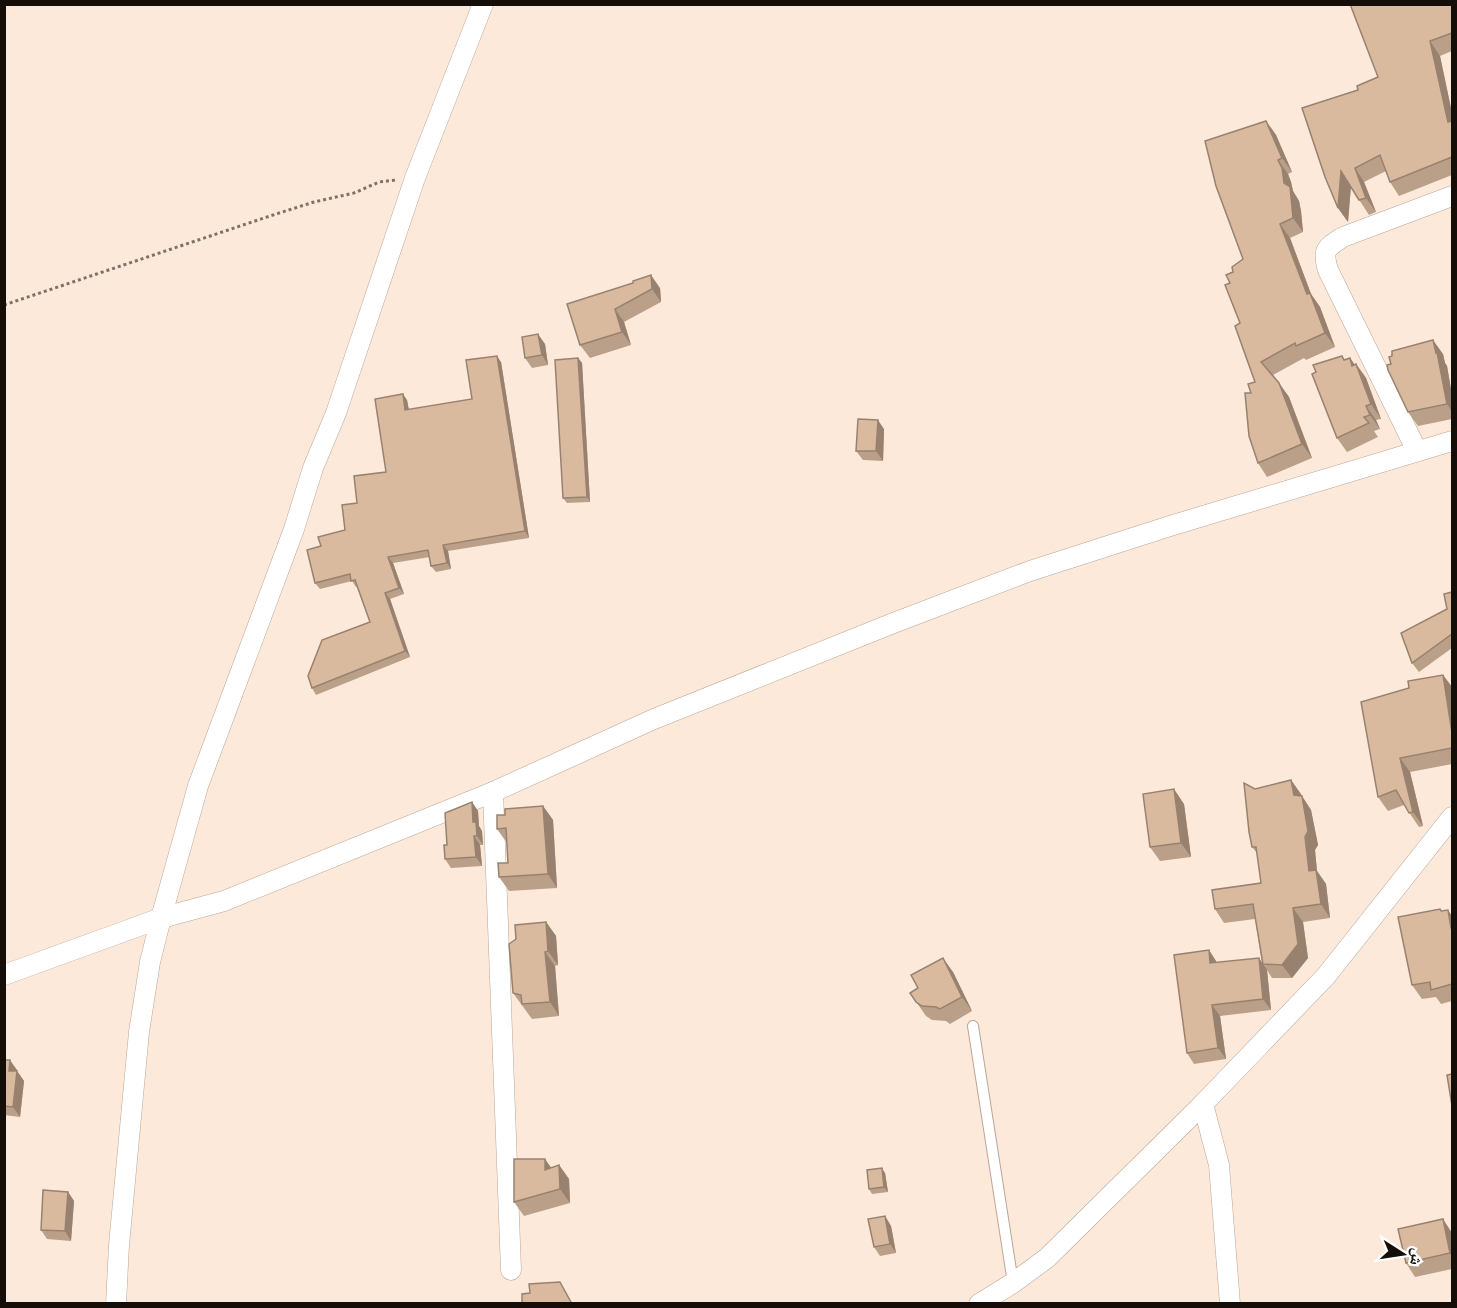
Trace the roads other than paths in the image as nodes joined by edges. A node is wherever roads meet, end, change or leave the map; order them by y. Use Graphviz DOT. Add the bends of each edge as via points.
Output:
graph roads {
  1 [pos="483,4"];
  2 [pos="1452,196"];
  3 [pos="1452,441"];
  4 [pos="1417,451"];
  5 [pos="493,792"];
  6 [pos="1452,818"];
  7 [pos="161,918"];
  8 [pos="4,975"];
  9 [pos="973,1026"];
  10 [pos="1203,1104"];
  11 [pos="511,1270"];
  12 [pos="1013,1282"];
  13 [pos="116,1304"];
  14 [pos="979,1304"];
  15 [pos="1230,1304"];
  1 -- 7 [label="street" via="416,178 336,413 198,786"];
  2 -- 4 [label="street" via="1343,237 1328,247 1324,257"];
  3 -- 4 [label="street"];
  4 -- 5 [label="street" via="1030,571 654,719"];
  5 -- 7 [label="street" via="224,901"];
  5 -- 11 [label="street"];
  6 -- 10 [label="street" via="1326,976"];
  7 -- 8 [label="street"];
  7 -- 13 [label="street" via="139,1032"];
  9 -- 12 [label="lane"];
  10 -- 12 [label="street" via="1047,1258"];
  10 -- 15 [label="street" via="1219,1165"];
  12 -- 14 [label="street"];
}
